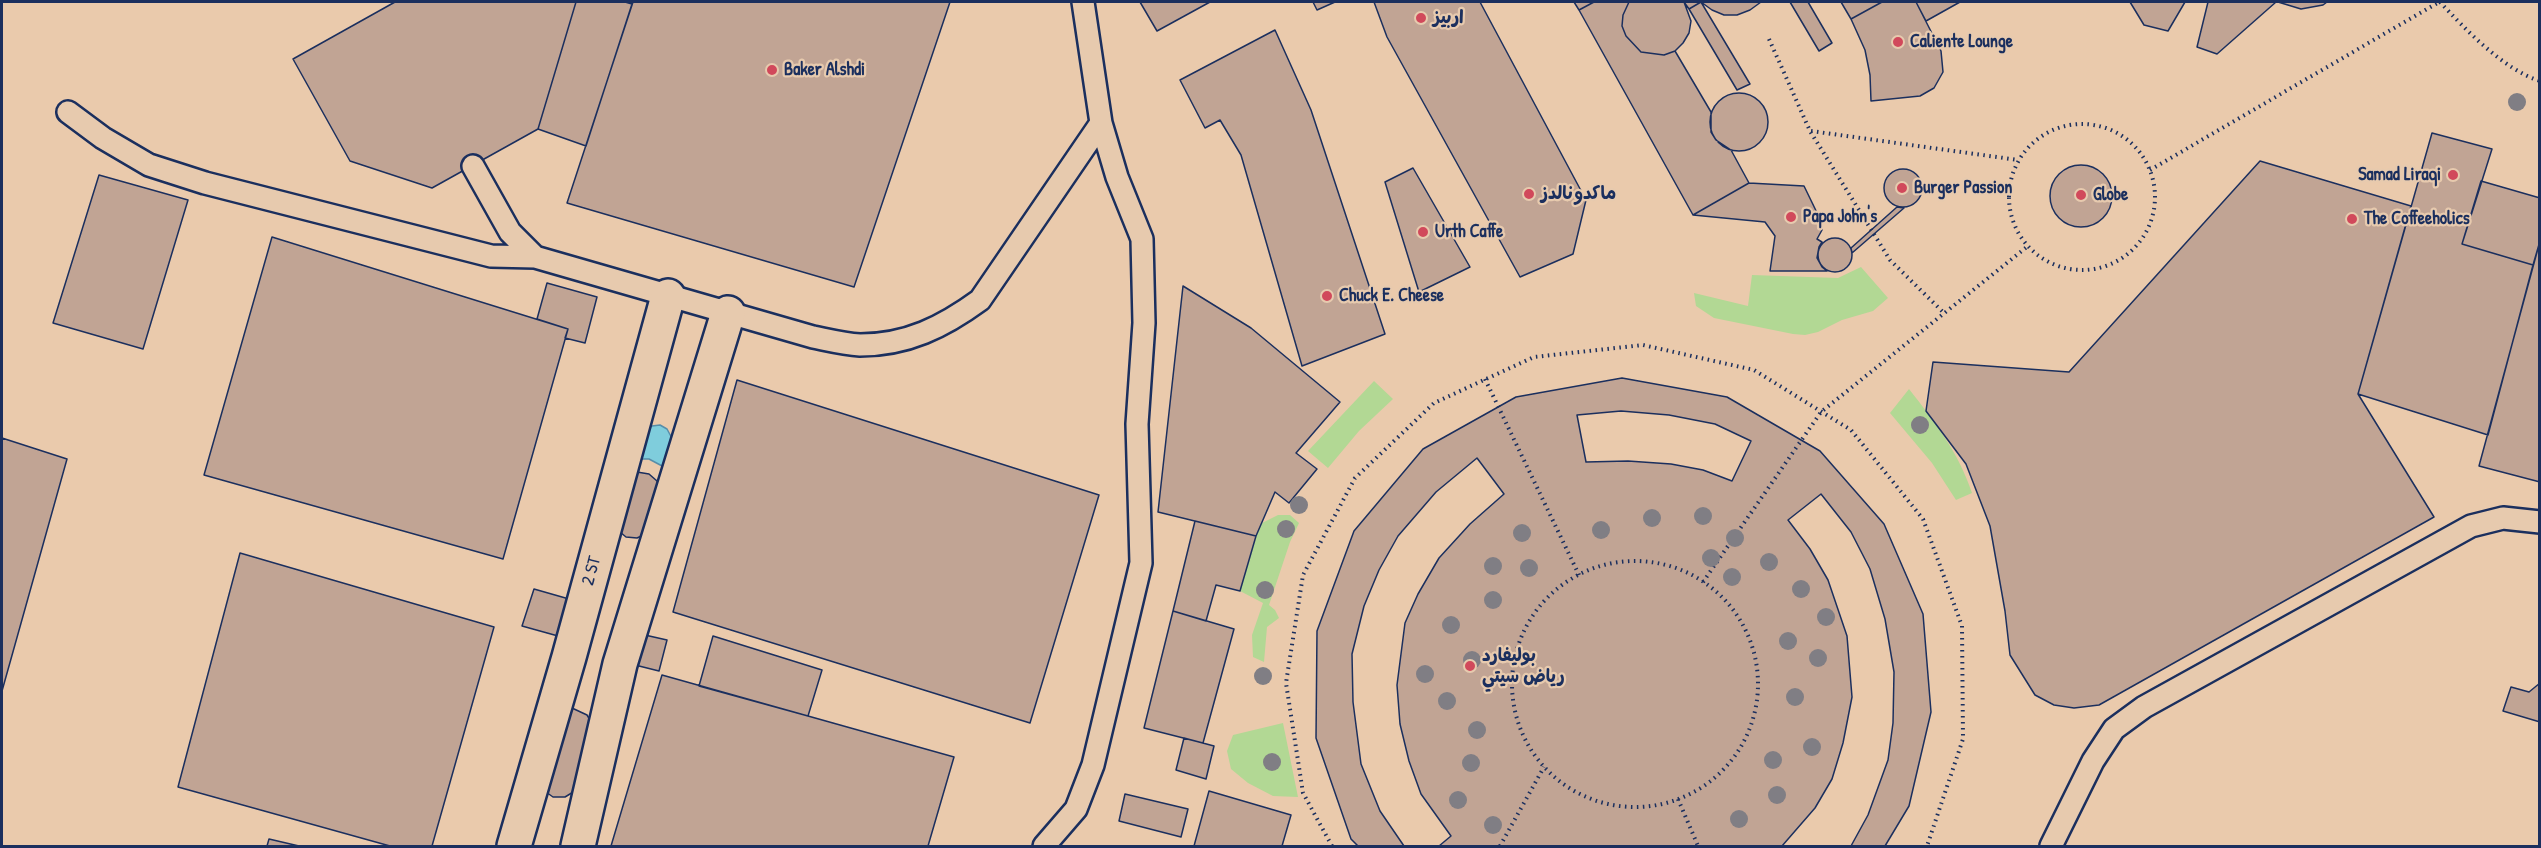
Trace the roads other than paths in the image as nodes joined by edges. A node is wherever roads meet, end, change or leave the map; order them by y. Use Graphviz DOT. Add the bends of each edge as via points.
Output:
graph roads {
  1 [pos="1083,2"];
  2 [pos="68,112"];
  3 [pos="1101,123"];
  4 [pos="473,166"];
  5 [pos="535,257"];
  6 [pos="668,296"];
  7 [pos="728,313"];
  8 [pos="2540,522"];
  9 [pos="576,628"];
  10 [pos="628,642"];
  11 [pos="514,846"];
  12 [pos="578,846"];
  13 [pos="1044,846"];
  14 [pos="2051,846"];
  1 -- 3 [label="lane"];
  2 -- 5 [label="lane" via="148,165 205,183 491,256"];
  3 -- 7 [label="lane" via="980,300 954,320 923,335 892,343 858,345"];
  3 -- 13 [label="lane" via="1142,239 1144,323 1137,424 1141,563 1093,765 1076,809"];
  4 -- 5 [label="lane" via="510,232"];
  5 -- 6 [label="lane"];
  6 -- 7 [label="lane"];
  6 -- 9 [label="street, 2 ST"];
  7 -- 10 [label="street"];
  8 -- 14 [label="lane" via="2503,518 2471,526 2144,707 2114,729 2093,761"];
  9 -- 10 [label="street"];
  9 -- 11 [label="street, 2 ST"];
  10 -- 12 [label="street"];
}
